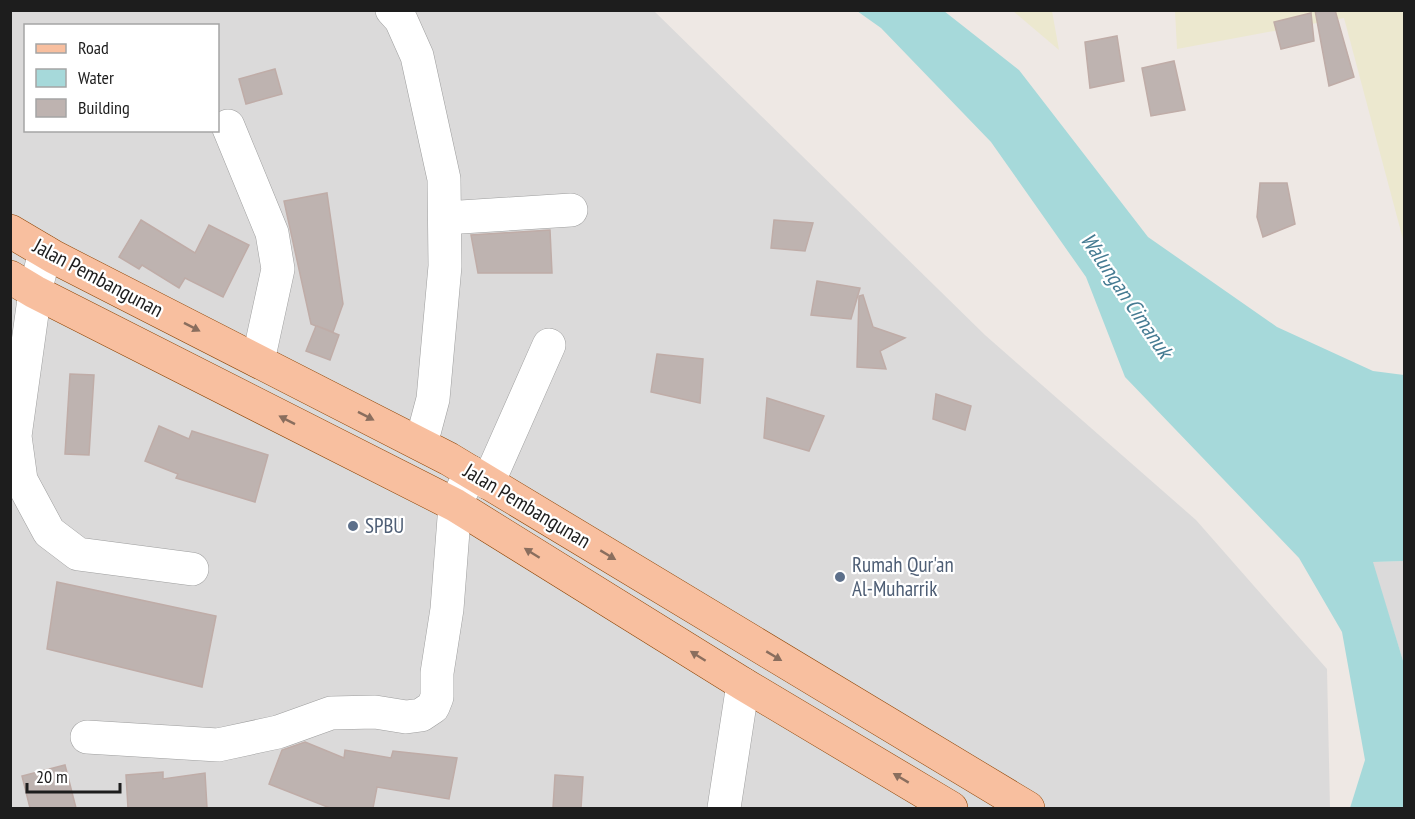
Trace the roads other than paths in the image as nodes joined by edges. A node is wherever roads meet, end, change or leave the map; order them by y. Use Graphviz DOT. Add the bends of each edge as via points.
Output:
graph roads {
  1 [pos="392,10"];
  2 [pos="228,126"];
  3 [pos="571,210"];
  4 [pos="445,218"];
  5 [pos="10,231"];
  6 [pos="45,252"];
  7 [pos="23,284"];
  8 [pos="549,345"];
  9 [pos="258,361"];
  10 [pos="421,444"];
  11 [pos="480,477"];
  12 [pos="455,505"];
  13 [pos="192,569"];
  14 [pos="743,684"];
  15 [pos="87,736"];
  16 [pos="724,808"];
  17 [pos="949,808"];
  18 [pos="1028,808"];
  1 -- 4 [label="street" via="401,20 417,56 444,179"];
  2 -- 9 [label="street" via="272,233 278,269"];
  3 -- 4 [label="street"];
  4 -- 10 [label="street" via="445,266 433,399"];
  5 -- 6 [label="main road, Jalan Pembangunan"];
  6 -- 7 [label="street"];
  6 -- 9 [label="main road, Jalan Pembangunan, one-way"];
  12 -- 7 [label="main road, Jalan Pembangunan, one-way"];
  7 -- 13 [label="street" via="15,436 21,480 49,532 78,554"];
  8 -- 11 [label="street"];
  9 -- 10 [label="main road, Jalan Pembangunan, one-way"];
  10 -- 11 [label="main road, Jalan Pembangunan"];
  11 -- 12 [label="street"];
  11 -- 18 [label="main road, Jalan Pembangunan, one-way"];
  14 -- 12 [label="main road, Jalan Pembangunan, one-way"];
  12 -- 15 [label="street" via="437,697 433,707 421,715 332,713 278,732 218,746"];
  14 -- 16 [label="street"];
  17 -- 14 [label="main road, Jalan Pembangunan, one-way"];
}
